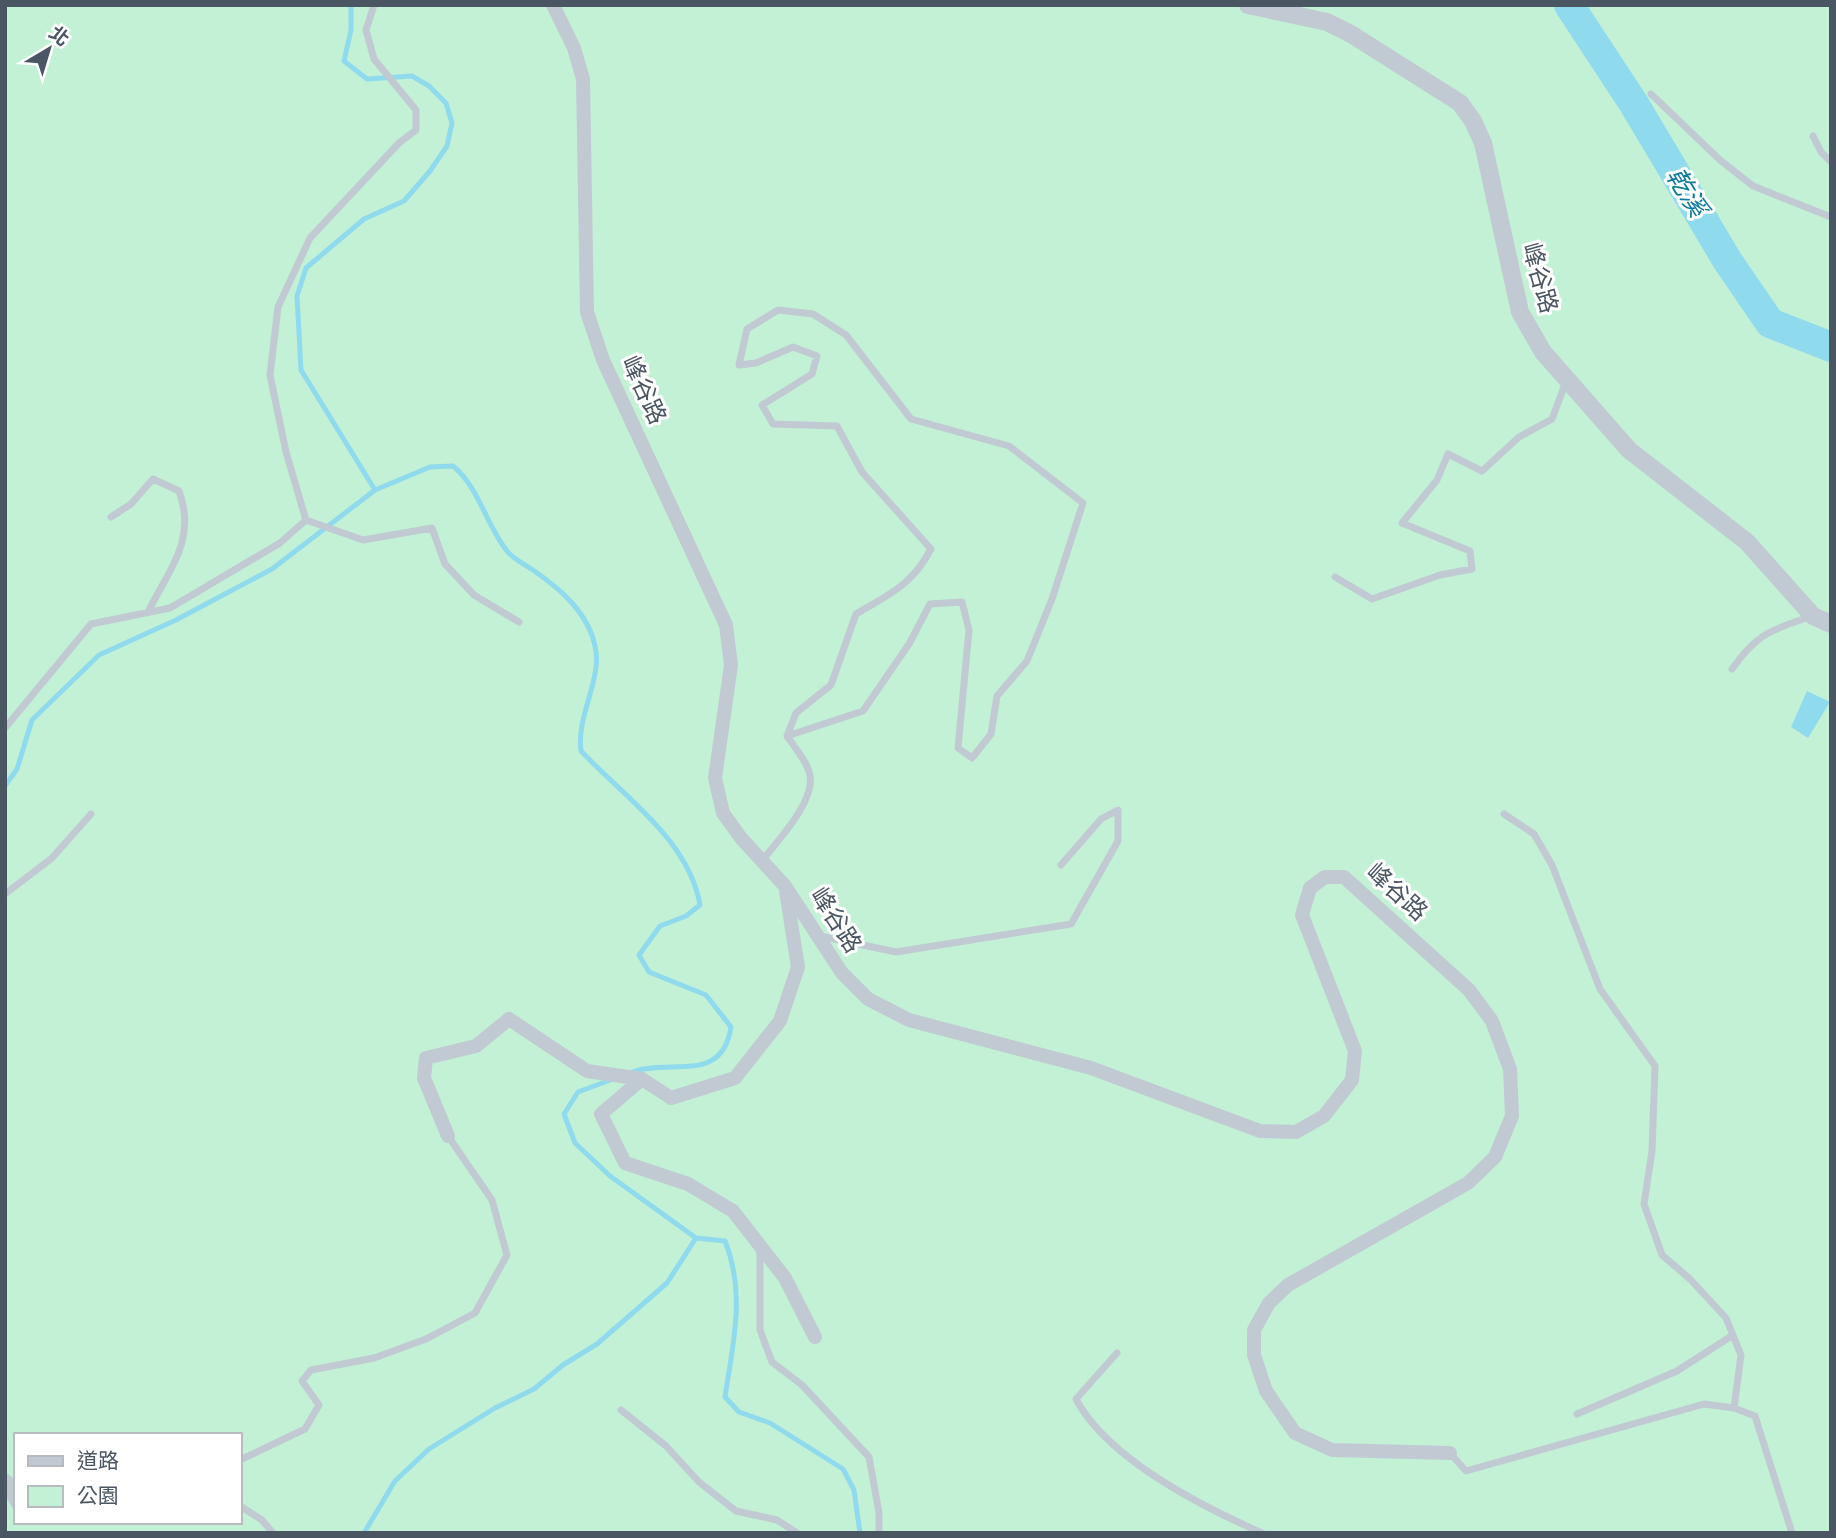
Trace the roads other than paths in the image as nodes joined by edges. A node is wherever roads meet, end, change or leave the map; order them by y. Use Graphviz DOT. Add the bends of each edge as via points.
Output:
graph roads {
  1 [pos="374,5"];
  2 [pos="553,5"];
  3 [pos="1248,5"];
  4 [pos="1651,94"];
  5 [pos="1813,136"];
  6 [pos="1831,162"];
  7 [pos="1831,217"];
  8 [pos="1567,379"];
  9 [pos="111,517"];
  10 [pos="306,520"];
  11 [pos="1335,577"];
  12 [pos="148,612"];
  13 [pos="1813,616"];
  14 [pos="519,622"];
  15 [pos="1831,624"];
  16 [pos="1732,669"];
  17 [pos="5,728"];
  18 [pos="787,736"];
  19 [pos="91,814"];
  20 [pos="1504,814"];
  21 [pos="762,861"];
  22 [pos="1061,865"];
  23 [pos="785,886"];
  24 [pos="5,894"];
  25 [pos="817,935"];
  26 [pos="641,1078"];
  27 [pos="448,1136"];
  28 [pos="760,1246"];
  29 [pos="1732,1335"];
  30 [pos="816,1337"];
  31 [pos="1117,1353"];
  32 [pos="1734,1408"];
  33 [pos="621,1410"];
  34 [pos="1577,1414"];
  35 [pos="1450,1453"];
  36 [pos="242,1459"];
  37 [pos="5,1475"];
  38 [pos="14,1504"];
  39 [pos="242,1507"];
  40 [pos="272,1533"];
  41 [pos="797,1533"];
  42 [pos="879,1533"];
  43 [pos="1262,1533"];
  44 [pos="1792,1533"];
  1 -- 10 [label="lane" via="366,30 374,59 416,110 416,130 310,238 278,307 270,375"];
  2 -- 21 [label="street, 峰谷路" via="583,79 587,312 603,359 726,625 731,665 715,778 723,813"];
  3 -- 8 [label="street, 峰谷路" via="1327,22 1460,103 1483,143 1520,312 1543,352"];
  4 -- 7 [label="lane" via="1753,186"];
  5 -- 6 [label="lane"];
  8 -- 11 [label="lane" via="1552,419 1519,437 1482,471 1448,454 1437,480 1402,523 1470,551 1472,569 1372,599"];
  8 -- 13 [label="street, 峰谷路" via="1629,450 1747,541"];
  9 -- 12 [label="lane" via="131,504 153,479 179,491 187,512 183,545"];
  10 -- 12 [label="lane" via="280,543 170,608"];
  10 -- 14 [label="lane" via="363,540 432,528 444,564 474,595"];
  12 -- 17 [label="lane" via="91,624"];
  13 -- 15 [label="street, 峰谷路"];
  13 -- 16 [label="lane" via="1763,634"];
  18 -- 18 [label="lane" via="796,713 831,685 856,614 906,585 931,549 862,472 837,426 773,424 762,405 812,374 817,356 793,346 756,363 739,365 747,329 778,310 813,314 846,335 911,419 1009,446 1083,503 1027,661 997,696 991,734 972,758 958,748 969,629 962,602 930,604 863,711"];
  18 -- 21 [label="lane" via="810,776 801,810"];
  19 -- 24 [label="lane" via="52,858"];
  20 -- 29 [label="lane" via="1534,834 1552,864 1600,989 1655,1066 1652,1151 1644,1204 1662,1255 1726,1318"];
  21 -- 23 [label="street, 峰谷路"];
  22 -- 25 [label="lane" via="1101,819 1118,810 1118,841 1071,924 896,952"];
  23 -- 25 [label="street, 峰谷路"];
  23 -- 26 [label="street, 峰谷路" via="798,967 780,1021 735,1078 671,1098"];
  25 -- 35 [label="street, 峰谷路" via="842,973 868,999 909,1020 1091,1068 1260,1131 1296,1132 1324,1116 1352,1080 1355,1051 1303,915 1310,888 1325,877 1343,877 1469,990 1492,1021 1510,1069 1512,1116 1495,1157 1468,1183 1288,1285 1269,1303 1254,1330 1254,1355 1266,1391 1295,1433 1332,1450"];
  26 -- 27 [label="street, 峰谷路" via="587,1071 509,1019 476,1046 426,1058 424,1078"];
  26 -- 28 [label="street" via="601,1114 625,1163 688,1184 733,1211"];
  27 -- 36 [label="lane" via="492,1200 507,1255 475,1313 426,1339 374,1358 311,1370 302,1381 319,1405 305,1429"];
  28 -- 30 [label="street" via="785,1278"];
  28 -- 42 [label="lane" via="760,1330 772,1362 802,1385 869,1457"];
  29 -- 32 [label="lane" via="1741,1355"];
  29 -- 34 [label="lane" via="1677,1371"];
  31 -- 43 [label="lane" via="1076,1399 1088,1421 1177,1489"];
  32 -- 35 [label="lane" via="1704,1404 1466,1471"];
  32 -- 44 [label="lane" via="1755,1416"];
  33 -- 41 [label="lane" via="736,1511 777,1520"];
  37 -- 38 [label="lane"];
  39 -- 40 [label="lane"];
}
